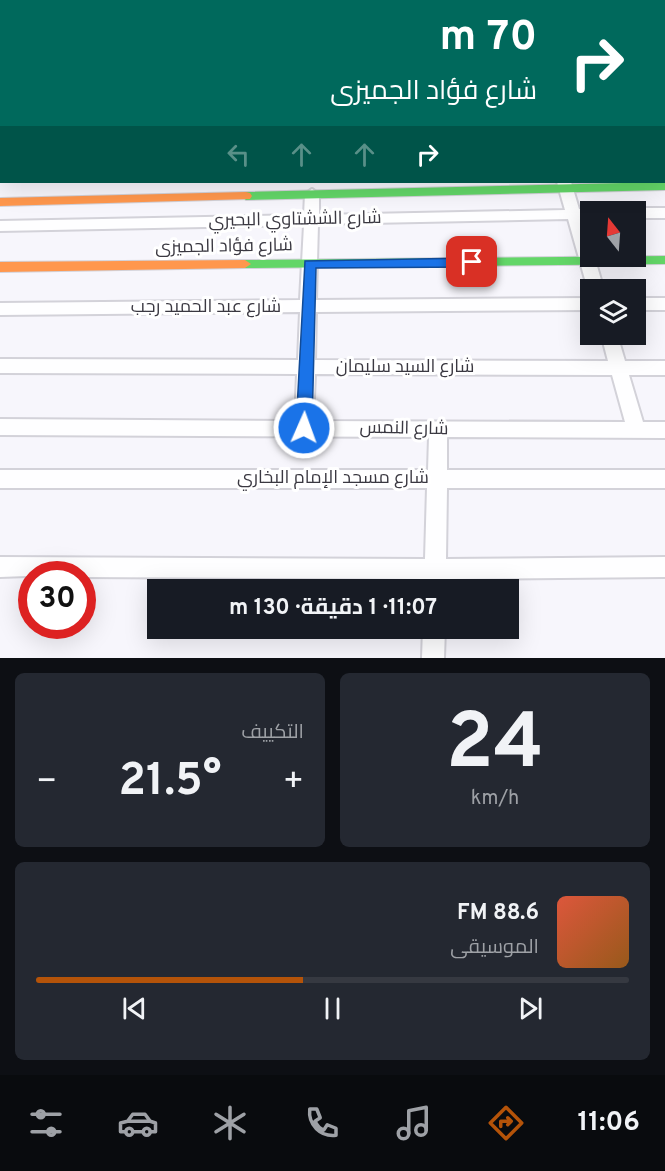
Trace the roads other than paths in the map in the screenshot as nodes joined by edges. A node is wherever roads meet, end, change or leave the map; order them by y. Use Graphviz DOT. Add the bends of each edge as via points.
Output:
graph roads {
  1 [pos="565,185"];
  2 [pos="665,186"];
  3 [pos="312,194"];
  4 [pos="0,202"];
  5 [pos="646,213"];
  6 [pos="665,213"];
  7 [pos="574,215"];
  8 [pos="580,215"];
  9 [pos="311,220"];
  10 [pos="0,226"];
  11 [pos="580,235"];
  12 [pos="646,260"];
  13 [pos="665,260"];
  14 [pos="580,261"];
  15 [pos="310,264"];
  16 [pos="0,267"];
  17 [pos="580,304"];
  18 [pos="646,304"];
  19 [pos="665,304"];
  20 [pos="308,307"];
  21 [pos="0,309"];
  22 [pos="612,345"];
  23 [pos="0,366"];
  24 [pos="306,367"];
  25 [pos="618,368"];
  26 [pos="665,369"];
  27 [pos="0,427"];
  28 [pos="304,428"];
  29 [pos="438,429"];
  30 [pos="636,430"];
  31 [pos="665,430"];
  32 [pos="437,478"];
  33 [pos="0,479"];
  34 [pos="665,479"];
  35 [pos="0,567"];
  36 [pos="665,567"];
  37 [pos="435,579"];
  38 [pos="434,639"];
  39 [pos="433,658"];
  1 -- 2 [label="street"];
  1 -- 3 [label="street"];
  1 -- 7 [label="street"];
  3 -- 4 [label="street"];
  3 -- 9 [label="street"];
  5 -- 6 [label="street"];
  7 -- 8 [label="street, شارع الششتاوي البحيري"];
  7 -- 9 [label="street, شارع الششتاوي البحيري"];
  7 -- 11 [label="street"];
  9 -- 10 [label="street, شارع الششتاوي البحيري"];
  9 -- 15 [label="street"];
  12 -- 13 [label="street, شارع فؤاد الجميزى"];
  14 -- 15 [label="street, شارع فؤاد الجميزى"];
  15 -- 16 [label="street, شارع فؤاد الجميزى"];
  15 -- 20 [label="street"];
  17 -- 20 [label="street, شارع عبد الحميد رجب"];
  18 -- 19 [label="street"];
  20 -- 21 [label="street, شارع عبد الحميد رجب"];
  20 -- 24 [label="street"];
  22 -- 25 [label="street"];
  23 -- 24 [label="street, شارع السيد سليمان"];
  24 -- 25 [label="street, شارع السيد سليمان"];
  24 -- 28 [label="street"];
  25 -- 26 [label="street, شارع السيد سليمان"];
  25 -- 30 [label="street"];
  27 -- 28 [label="street, شارع النمس"];
  28 -- 29 [label="street, شارع النمس"];
  29 -- 30 [label="street, شارع النمس"];
  29 -- 32 [label="street"];
  30 -- 31 [label="street, شارع النمس"];
  32 -- 33 [label="street, شارع مسجد الإمام البخاري"];
  32 -- 34 [label="street, شارع مسجد الإمام البخاري"];
  32 -- 37 [label="street"];
  35 -- 37 [label="street"];
  36 -- 37 [label="street"];
  38 -- 39 [label="street"];
}
